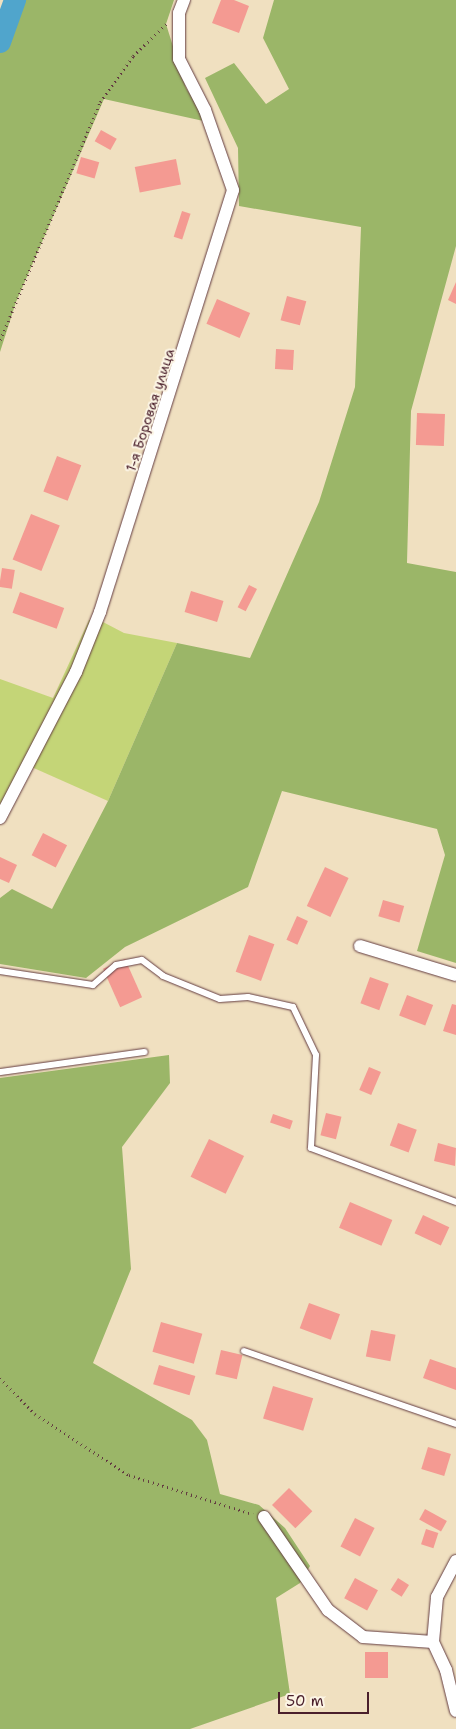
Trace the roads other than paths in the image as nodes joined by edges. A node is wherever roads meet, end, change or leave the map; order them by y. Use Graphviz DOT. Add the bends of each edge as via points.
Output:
graph roads {
  1 [pos="184,0"];
  2 [pos="0,818"];
  3 [pos="360,946"];
  4 [pos="0,972"];
  5 [pos="456,975"];
  6 [pos="145,1052"];
  7 [pos="0,1072"];
  8 [pos="456,1202"];
  9 [pos="244,1351"];
  10 [pos="456,1424"];
  11 [pos="264,1517"];
  12 [pos="456,1561"];
  13 [pos="433,1642"];
  14 [pos="456,1711"];
  1 -- 2 [label="street, 1-я Боровая улица" via="179,13 179,59 205,110 234,190 100,612 76,672"];
  3 -- 5 [label="street"];
  4 -- 8 [label="lane" via="93,985 116,965 142,960 163,976 220,999 248,997 293,1007 316,1055 311,1148"];
  6 -- 7 [label="lane"];
  9 -- 10 [label="lane"];
  11 -- 13 [label="street" via="328,1610 363,1638"];
  12 -- 13 [label="street" via="437,1597"];
  13 -- 14 [label="street" via="446,1670"];
}
